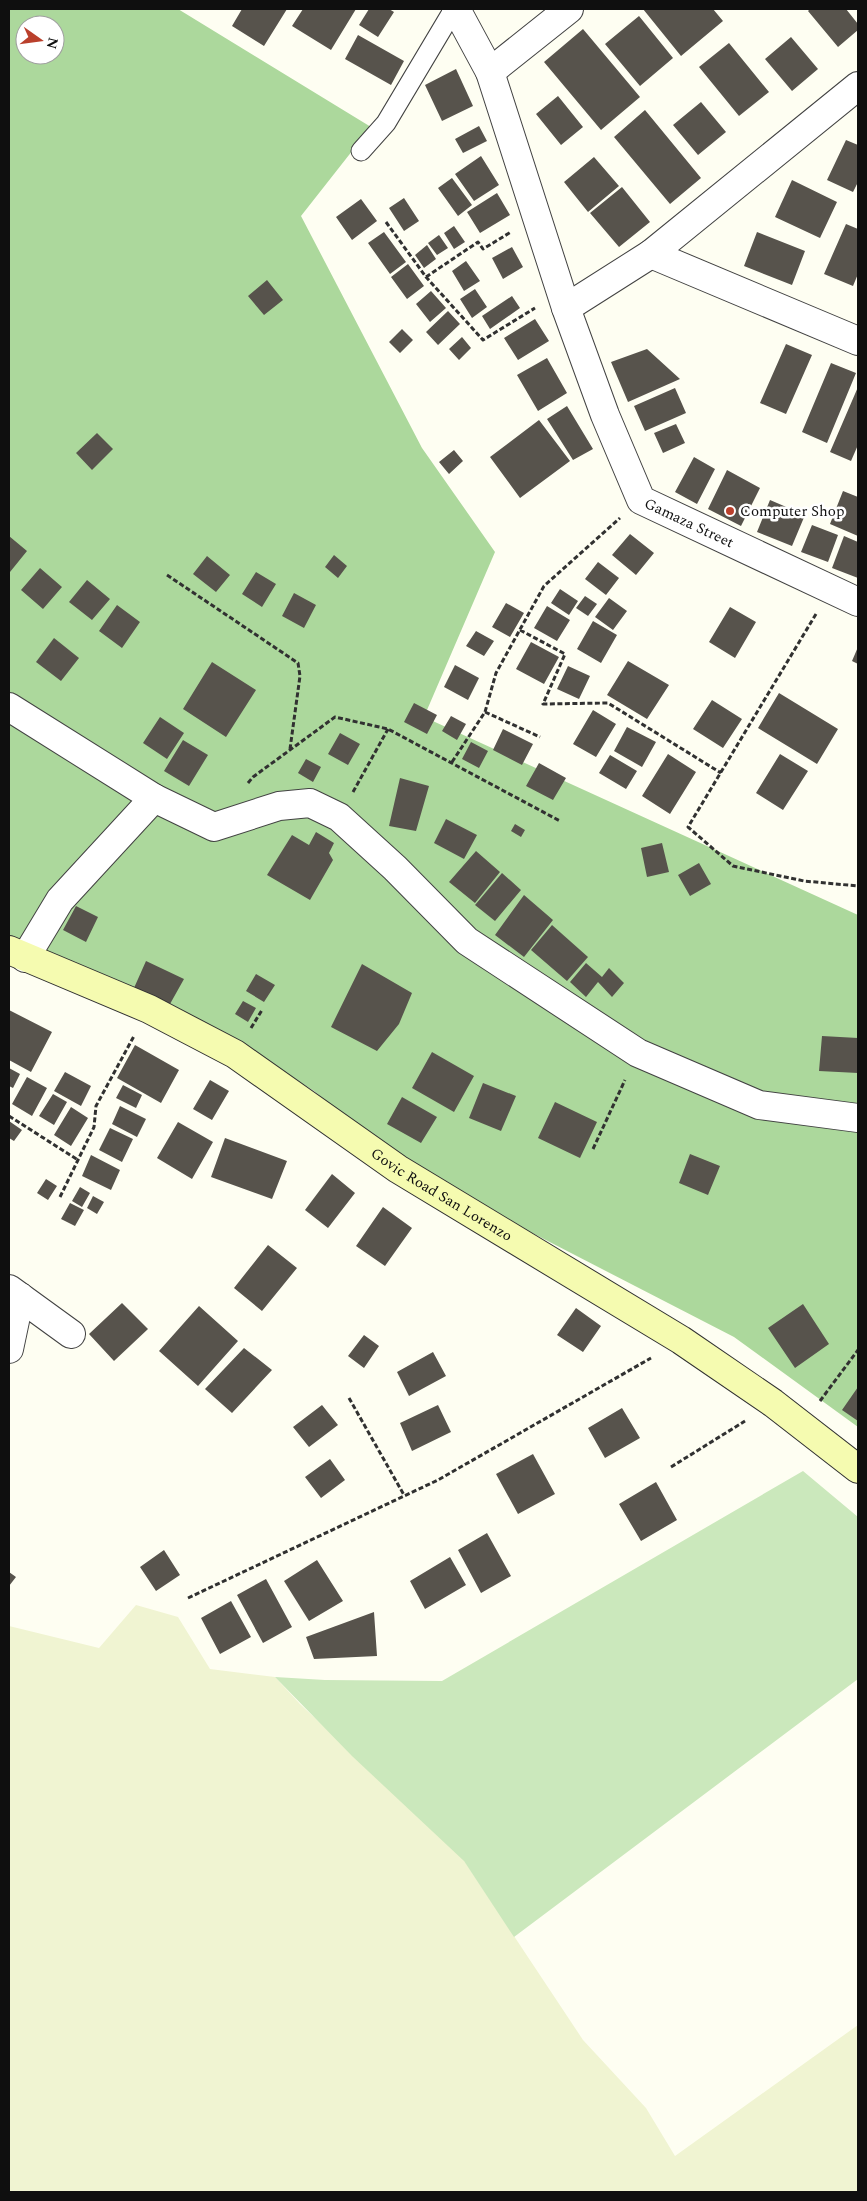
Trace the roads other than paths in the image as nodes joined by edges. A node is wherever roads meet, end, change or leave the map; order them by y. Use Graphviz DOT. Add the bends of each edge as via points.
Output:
graph roads {
  1 [pos="455,9"];
  2 [pos="569,9"];
  3 [pos="490,72"];
  4 [pos="858,86"];
  5 [pos="361,151"];
  6 [pos="651,254"];
  7 [pos="564,300"];
  8 [pos="858,341"];
  9 [pos="858,602"];
  10 [pos="9,707"];
  11 [pos="154,798"];
  12 [pos="17,954"];
  13 [pos="858,1118"];
  14 [pos="15,1293"];
  15 [pos="71,1334"];
  16 [pos="9,1349"];
  17 [pos="858,1469"];
  1 -- 3 [label="street, Gamaza Street"];
  1 -- 5 [label="lane" via="386,123"];
  2 -- 3 [label="street"];
  3 -- 7 [label="street, Gamaza Street"];
  4 -- 6 [label="street"];
  6 -- 7 [label="street"];
  6 -- 8 [label="street"];
  7 -- 9 [label="street, Gamaza Street" via="605,415 641,500"];
  10 -- 11 [label="street"];
  11 -- 12 [label="street" via="60,900"];
  11 -- 13 [label="street" via="214,827 279,806 310,803 339,817 395,868 467,942 638,1053 759,1106"];
  12 -- 17 [label="main road, Govic Road San Lorenzo" via="149,1009 235,1054 398,1168 682,1340 773,1403"];
  14 -- 15 [label="street"];
  14 -- 16 [label="street"];
}
